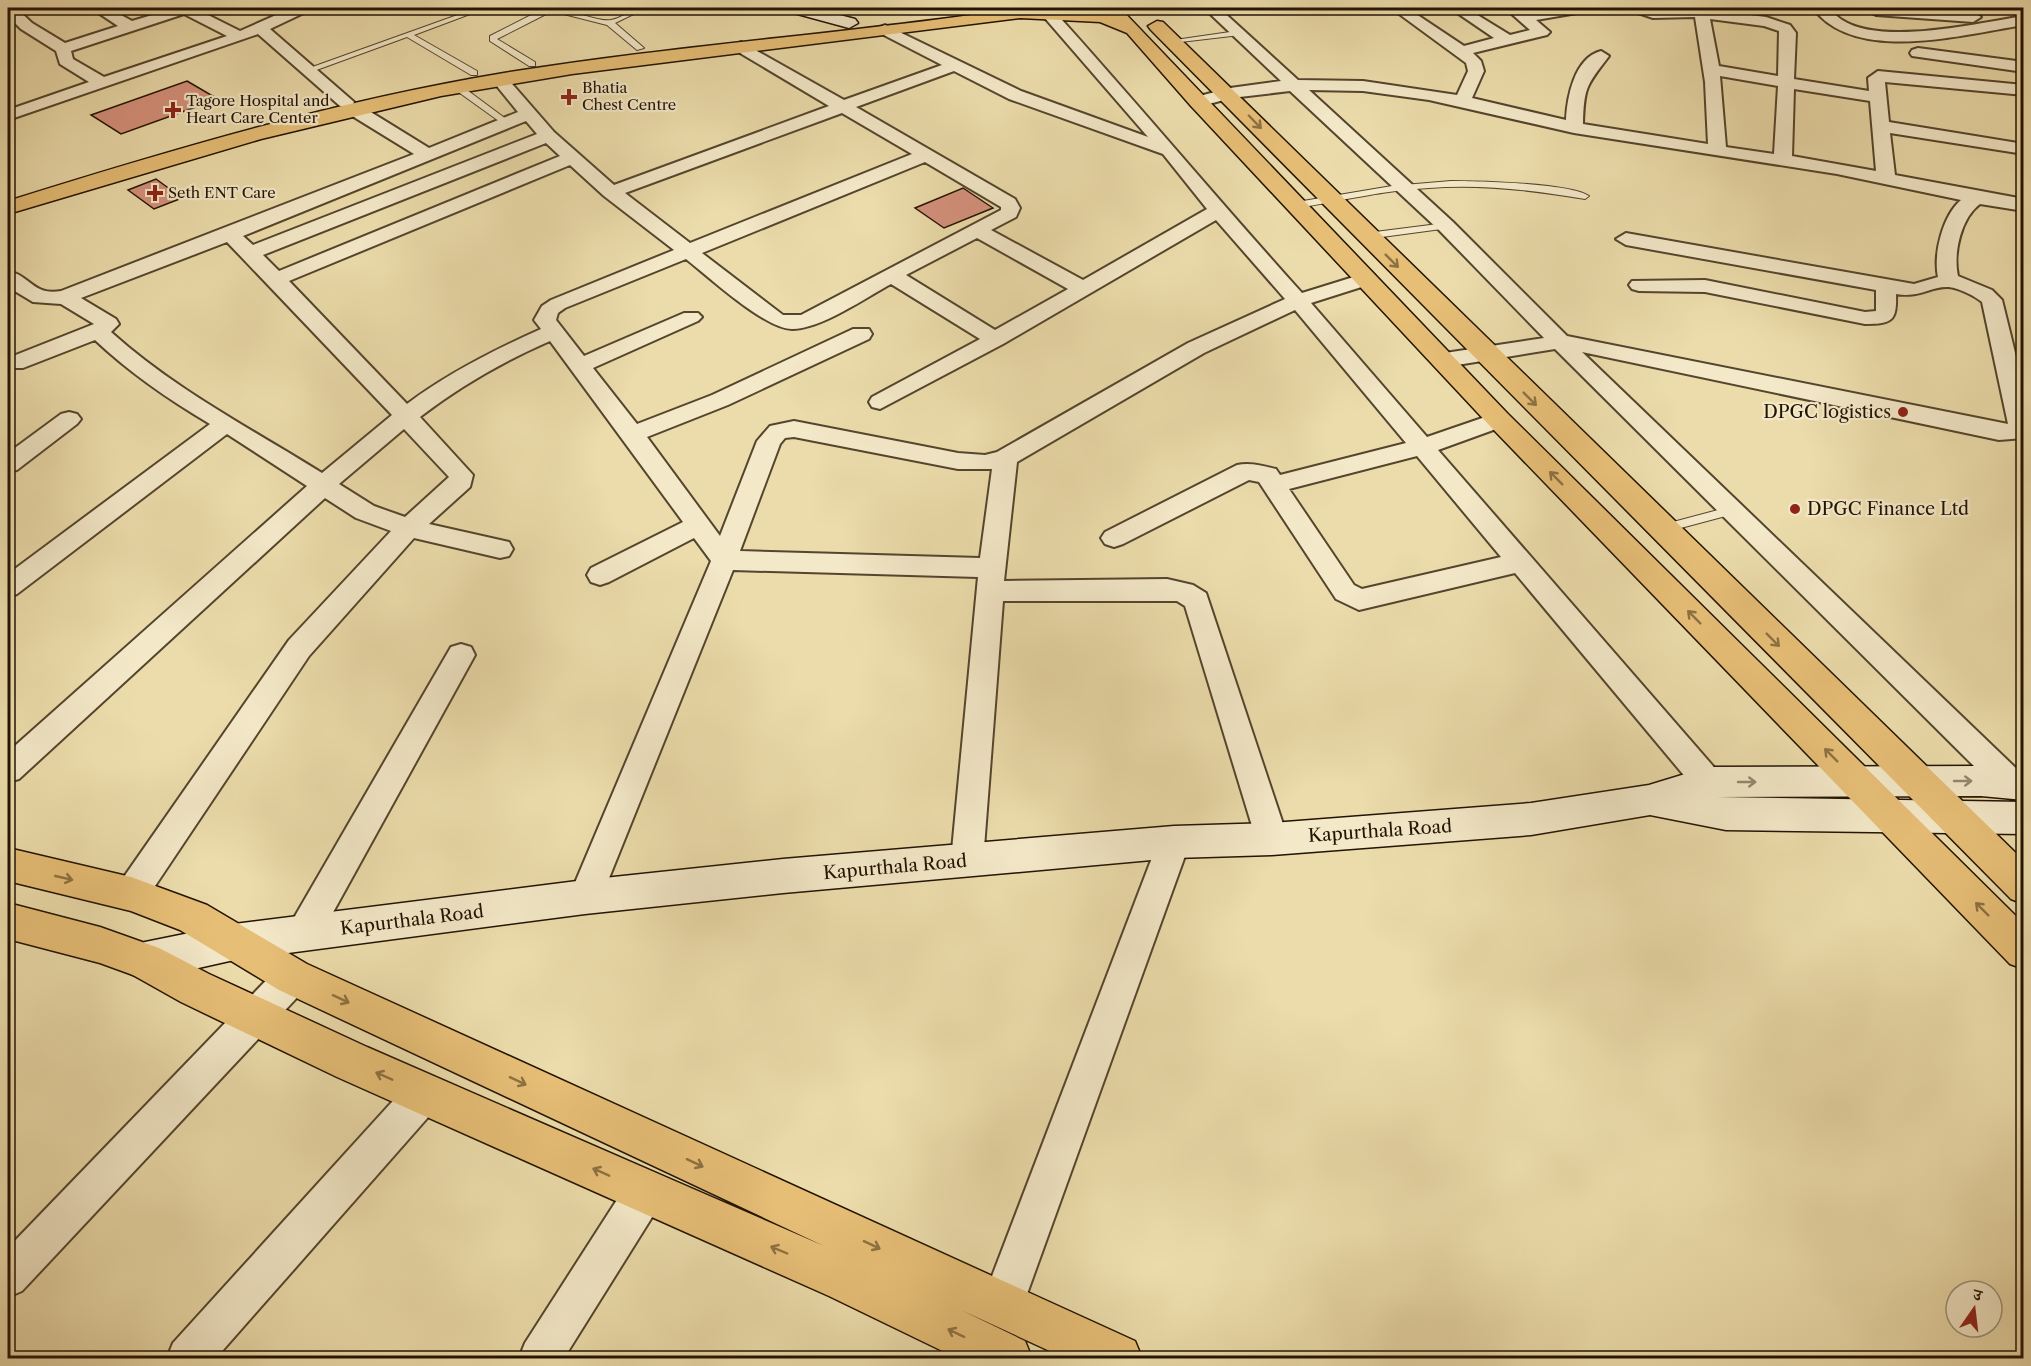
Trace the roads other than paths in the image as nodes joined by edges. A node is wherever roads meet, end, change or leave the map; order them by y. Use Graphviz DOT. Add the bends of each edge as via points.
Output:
graph roads {
  1 [pos="9,8"];
  2 [pos="99,8"];
  3 [pos="184,8"];
  4 [pos="303,8"];
  5 [pos="482,8"];
  6 [pos="550,8"];
  7 [pos="643,8"];
  8 [pos="796,8"];
  9 [pos="973,8"];
  10 [pos="1110,8"];
  11 [pos="1211,8"];
  12 [pos="1456,8"];
  13 [pos="1582,8"];
  14 [pos="1637,8"];
  15 [pos="1820,8"];
  16 [pos="1428,9"];
  17 [pos="1875,9"];
  18 [pos="1402,10"];
  19 [pos="1705,10"];
  20 [pos="1049,11"];
  21 [pos="1518,12"];
  22 [pos="1145,16"];
  23 [pos="1982,17"];
  24 [pos="2024,20"];
  25 [pos="610,23"];
  26 [pos="849,23"];
  27 [pos="131,27"];
  28 [pos="261,29"];
  29 [pos="885,30"];
  30 [pos="1237,33"];
  31 [pos="409,35"];
  32 [pos="1896,35"];
  33 [pos="240,37"];
  34 [pos="1172,41"];
  35 [pos="1509,41"];
  36 [pos="741,47"];
  37 [pos="640,48"];
  38 [pos="63,49"];
  39 [pos="1461,51"];
  40 [pos="1918,53"];
  41 [pos="1601,56"];
  42 [pos="532,63"];
  43 [pos="952,66"];
  44 [pos="2024,67"];
  45 [pos="308,70"];
  46 [pos="1712,70"];
  47 [pos="474,73"];
  48 [pos="500,80"];
  49 [pos="1785,82"];
  50 [pos="102,83"];
  51 [pos="1295,84"];
  52 [pos="460,89"];
  53 [pos="2024,90"];
  54 [pos="1226,93"];
  55 [pos="1880,98"];
  56 [pos="1462,101"];
  57 [pos="1198,102"];
  58 [pos="350,106"];
  59 [pos="844,108"];
  60 [pos="528,114"];
  61 [pos="8,115"];
  62 [pos="506,122"];
  63 [pos="1881,126"];
  64 [pos="1574,128"];
  65 [pos="548,136"];
  66 [pos="2024,149"];
  67 [pos="1170,151"];
  68 [pos="1717,151"];
  69 [pos="427,154"];
  70 [pos="926,155"];
  71 [pos="574,157"];
  72 [pos="1783,160"];
  73 [pos="1886,178"];
  74 [pos="1406,187"];
  75 [pos="611,192"];
  76 [pos="8,194"];
  77 [pos="1585,196"];
  78 [pos="1976,198"];
  79 [pos="1331,200"];
  80 [pos="1297,205"];
  81 [pos="2024,205"];
  82 [pos="8,208"];
  83 [pos="1218,211"];
  84 [pos="1446,226"];
  85 [pos="979,231"];
  86 [pos="230,234"];
  87 [pos="1367,236"];
  88 [pos="1626,239"];
  89 [pos="250,253"];
  90 [pos="688,253"];
  91 [pos="893,276"];
  92 [pos="8,277"];
  93 [pos="276,279"];
  94 [pos="1367,279"];
  95 [pos="1949,280"];
  96 [pos="1639,285"];
  97 [pos="1886,287"];
  98 [pos="1082,288"];
  99 [pos="65,297"];
  100 [pos="1298,301"];
  101 [pos="691,317"];
  102 [pos="98,331"];
  103 [pos="556,331"];
  104 [pos="861,334"];
  105 [pos="995,339"];
  106 [pos="1560,342"];
  107 [pos="1484,354"];
  108 [pos="1444,360"];
  109 [pos="15,363"];
  110 [pos="581,365"];
  111 [pos="880,402"];
  112 [pos="404,417"];
  113 [pos="69,419"];
  114 [pos="1499,420"];
  115 [pos="226,423"];
  116 [pos="633,434"];
  117 [pos="2020,434"];
  118 [pos="1422,447"];
  119 [pos="1005,458"];
  120 [pos="8,464"];
  121 [pos="1273,485"];
  122 [pos="322,486"];
  123 [pos="1733,510"];
  124 [pos="698,525"];
  125 [pos="409,528"];
  126 [pos="1661,529"];
  127 [pos="1114,538"];
  128 [pos="500,549"];
  129 [pos="724,560"];
  130 [pos="1521,562"];
  131 [pos="600,575"];
  132 [pos="991,580"];
  133 [pos="8,587"];
  134 [pos="461,655"];
  135 [pos="8,770"];
  136 [pos="1916,781"];
  137 [pos="1708,782"];
  138 [pos="1857,782"];
  139 [pos="2018,785"];
  140 [pos="1649,800"];
  141 [pos="1890,816"];
  142 [pos="1951,816"];
  143 [pos="2024,818"];
  144 [pos="1272,839"];
  145 [pos="1174,842"];
  146 [pos="967,861"];
  147 [pos="8,865"];
  148 [pos="2024,887"];
  149 [pos="131,894"];
  150 [pos="585,897"];
  151 [pos="8,921"];
  152 [pos="303,934"];
  153 [pos="234,942"];
  154 [pos="2024,951"];
  155 [pos="145,961"];
  156 [pos="292,976"];
  157 [pos="255,1016"];
  158 [pos="424,1094"];
  159 [pos="645,1192"];
  160 [pos="8,1277"];
  161 [pos="1002,1305"];
  162 [pos="188,1359"];
  163 [pos="540,1359"];
  164 [pos="1008,1359"];
  165 [pos="1118,1359"];
  1 -- 38 [label="street" via="28,28"];
  2 -- 27 [label="street"];
  3 -- 27 [label="street"];
  3 -- 33 [label="street"];
  4 -- 28 [label="street"];
  5 -- 31 [label="lane"];
  6 -- 25 [label="lane"];
  6 -- 42 [label="lane" via="493,38"];
  7 -- 25 [label="lane"];
  8 -- 26 [label="main road"];
  9 -- 26 [label="main road"];
  10 -- 22 [label="main road"];
  11 -- 30 [label="street"];
  12 -- 35 [label="street"];
  13 -- 21 [label="street"];
  14 -- 19 [label="street" via="1654,15"];
  15 -- 32 [label="street" via="1828,18 1850,30"];
  16 -- 18 [label="street"];
  17 -- 23 [label="street"];
  17 -- 32 [label="street"];
  18 -- 39 [label="street"];
  19 -- 46 [label="street"];
  19 -- 49 [label="street" via="1785,28"];
  20 -- 22 [label="main road" via="1102,17"];
  20 -- 29 [label="main road"];
  20 -- 67 [label="street"];
  21 -- 35 [label="street" via="1542,32"];
  22 -- 34 [label="main road"];
  22 -- 57 [label="main road"];
  23 -- 24 [label="street"];
  23 -- 32 [label="street" via="1951,33"];
  25 -- 37 [label="lane"];
  26 -- 37 [label="main road"];
  27 -- 38 [label="street"];
  28 -- 33 [label="street"];
  28 -- 45 [label="street"];
  29 -- 36 [label="main road"];
  29 -- 43 [label="street"];
  30 -- 34 [label="lane"];
  30 -- 51 [label="street"];
  31 -- 45 [label="lane"];
  31 -- 47 [label="lane"];
  33 -- 50 [label="street"];
  34 -- 54 [label="main road"];
  35 -- 39 [label="street"];
  36 -- 48 [label="main road" via="637,58"];
  36 -- 59 [label="street"];
  37 -- 42 [label="main road"];
  38 -- 50 [label="street" via="66,61"];
  39 -- 56 [label="street" via="1473,61 1476,71"];
  40 -- 44 [label="street"];
  41 -- 64 [label="street" via="1582,74 1577,85"];
  42 -- 47 [label="main road"];
  43 -- 59 [label="street"];
  43 -- 67 [label="street" via="1015,95"];
  45 -- 58 [label="street"];
  46 -- 49 [label="street"];
  46 -- 68 [label="street"];
  47 -- 58 [label="main road"];
  48 -- 52 [label="main road"];
  48 -- 60 [label="street"];
  49 -- 55 [label="street"];
  49 -- 72 [label="street"];
  50 -- 61 [label="street"];
  51 -- 54 [label="street"];
  51 -- 56 [label="street"];
  51 -- 74 [label="street"];
  52 -- 58 [label="main road"];
  52 -- 62 [label="lane"];
  53 -- 55 [label="street" via="1885,74 1876,78"];
  54 -- 57 [label="street"];
  54 -- 79 [label="main road, one-way"];
  55 -- 63 [label="street"];
  56 -- 64 [label="street"];
  57 -- 80 [label="main road"];
  58 -- 69 [label="street"];
  58 -- 76 [label="main road" via="153,151"];
  58 -- 82 [label="main road" via="171,156"];
  59 -- 70 [label="street"];
  59 -- 75 [label="street"];
  60 -- 62 [label="street"];
  60 -- 65 [label="street"];
  62 -- 69 [label="street"];
  63 -- 66 [label="street"];
  63 -- 73 [label="street"];
  64 -- 68 [label="street"];
  65 -- 71 [label="street"];
  65 -- 89 [label="street"];
  67 -- 83 [label="street"];
  68 -- 72 [label="street"];
  69 -- 86 [label="street"];
  70 -- 85 [label="street" via="1008,203 1009,213"];
  70 -- 90 [label="street"];
  71 -- 75 [label="street"];
  71 -- 93 [label="street"];
  72 -- 73 [label="street"];
  73 -- 78 [label="street"];
  74 -- 77 [label="lane" via="1491,184"];
  74 -- 79 [label="lane"];
  74 -- 84 [label="street"];
  75 -- 90 [label="street"];
  78 -- 81 [label="street"];
  78 -- 95 [label="street" via="1962,209 1954,228 1945,272"];
  79 -- 80 [label="lane"];
  79 -- 87 [label="main road"];
  80 -- 94 [label="main road"];
  83 -- 98 [label="street"];
  83 -- 100 [label="street"];
  84 -- 87 [label="lane"];
  84 -- 106 [label="street"];
  85 -- 91 [label="street"];
  85 -- 98 [label="street"];
  86 -- 89 [label="street"];
  86 -- 99 [label="street"];
  87 -- 107 [label="main road, one-way"];
  88 -- 97 [label="street"];
  89 -- 93 [label="street"];
  90 -- 91 [label="street" via="776,319 791,323 807,320"];
  90 -- 103 [label="street" via="558,304 545,320"];
  91 -- 105 [label="street"];
  92 -- 99 [label="street" via="34,298"];
  93 -- 112 [label="street"];
  94 -- 100 [label="street"];
  94 -- 108 [label="main road"];
  95 -- 97 [label="street" via="1915,290"];
  95 -- 117 [label="street" via="1992,300"];
  96 -- 97 [label="street" via="1705,286 1865,318 1880,318 1886,313"];
  98 -- 105 [label="street"];
  99 -- 102 [label="street" via="108,324"];
  100 -- 118 [label="street"];
  100 -- 119 [label="street" via="1196,348"];
  101 -- 110 [label="street"];
  102 -- 109 [label="street"];
  102 -- 115 [label="street" via="172,393"];
  103 -- 110 [label="street"];
  103 -- 112 [label="street" via="492,360"];
  104 -- 116 [label="street" via="720,400"];
  105 -- 111 [label="street"];
  106 -- 107 [label="street"];
  106 -- 117 [label="street"];
  106 -- 123 [label="street"];
  107 -- 108 [label="street"];
  107 -- 126 [label="main road, one-way"];
  108 -- 114 [label="main road"];
  110 -- 116 [label="street"];
  112 -- 122 [label="street"];
  112 -- 125 [label="street" via="461,475 461,481"];
  113 -- 120 [label="street"];
  114 -- 118 [label="street"];
  138 -- 114 [label="main road, one-way"];
  115 -- 122 [label="street"];
  115 -- 133 [label="street"];
  116 -- 124 [label="street"];
  118 -- 121 [label="street"];
  118 -- 130 [label="street"];
  119 -- 129 [label="street" via="985,463 958,461 794,429 778,431 769,441"];
  119 -- 132 [label="street"];
  121 -- 127 [label="street" via="1267,475 1246,471"];
  121 -- 130 [label="street" via="1346,592 1359,600"];
  122 -- 125 [label="street" via="365,512"];
  122 -- 135 [label="street"];
  123 -- 126 [label="lane"];
  123 -- 139 [label="street"];
  124 -- 129 [label="street"];
  124 -- 131 [label="street"];
  125 -- 128 [label="street"];
  125 -- 149 [label="street" via="299,648"];
  126 -- 136 [label="main road, one-way"];
  129 -- 132 [label="street"];
  129 -- 150 [label="street"];
  130 -- 137 [label="street"];
  132 -- 144 [label="street" via="1167,590 1184,592 1197,600"];
  132 -- 146 [label="street"];
  134 -- 152 [label="street"];
  136 -- 138 [label="main road"];
  136 -- 139 [label="main road, one-way"];
  136 -- 142 [label="main road"];
  137 -- 138 [label="main road, one-way"];
  137 -- 140 [label="main road"];
  138 -- 141 [label="main road"];
  140 -- 141 [label="main road" via="1726,814"];
  140 -- 144 [label="main road, Kapurthala Road" via="1532,819"];
  141 -- 142 [label="main road"];
  154 -- 141 [label="main road, one-way"];
  142 -- 143 [label="main road"];
  142 -- 148 [label="main road"];
  144 -- 145 [label="main road, Kapurthala Road"];
  145 -- 146 [label="main road, Kapurthala Road"];
  145 -- 161 [label="street"];
  146 -- 150 [label="main road, Kapurthala Road"];
  147 -- 149 [label="main road, one-way"];
  149 -- 153 [label="main road" via="193,917"];
  150 -- 152 [label="main road, Kapurthala Road"];
  151 -- 155 [label="main road"];
  152 -- 153 [label="main road, Kapurthala Road"];
  153 -- 155 [label="main road, Kapurthala Road"];
  153 -- 156 [label="main road"];
  155 -- 157 [label="main road"];
  156 -- 157 [label="street"];
  156 -- 161 [label="main road, one-way"];
  158 -- 157 [label="main road, one-way"];
  157 -- 160 [label="street"];
  159 -- 158 [label="main road, one-way"];
  158 -- 162 [label="street"];
  159 -- 163 [label="street"];
  164 -- 159 [label="main road, one-way" via="846,1279"];
  161 -- 165 [label="main road"];
}
